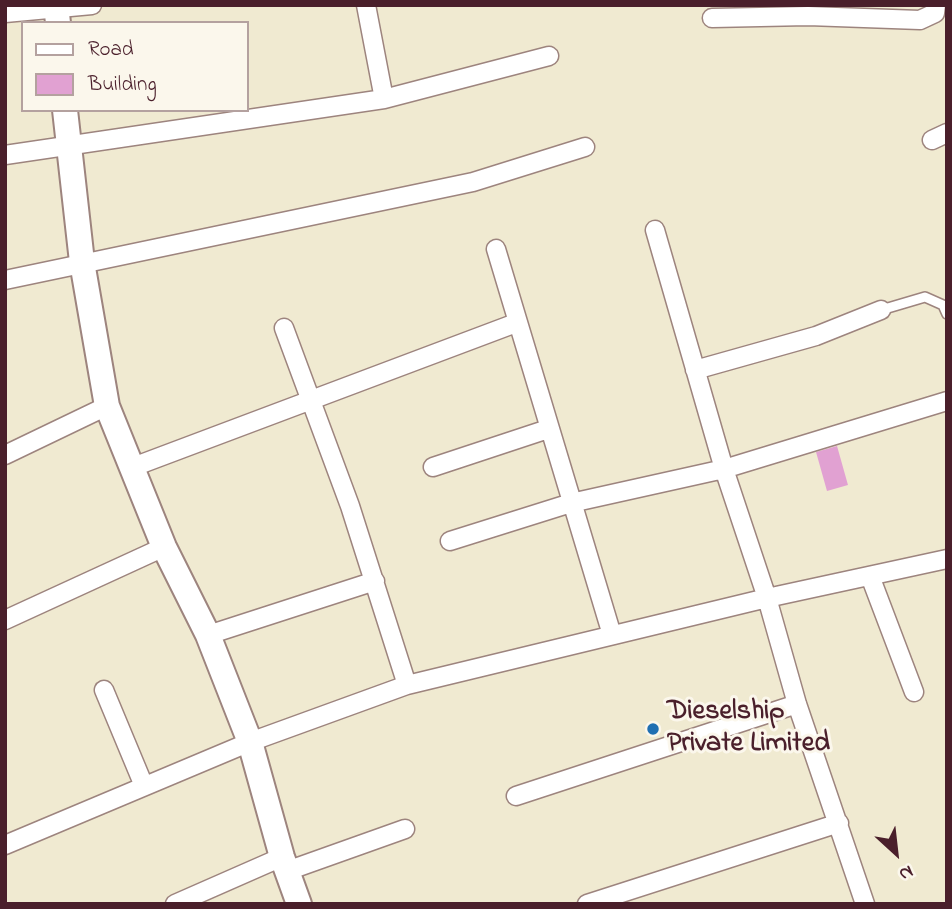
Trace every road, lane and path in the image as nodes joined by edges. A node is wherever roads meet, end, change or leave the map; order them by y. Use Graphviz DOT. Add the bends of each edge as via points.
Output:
graph roads {
  1 [pos="92,5"];
  2 [pos="366,5"];
  3 [pos="936,5"];
  4 [pos="807,10"];
  5 [pos="5,13"];
  6 [pos="57,13"];
  7 [pos="712,18"];
  8 [pos="549,56"];
  9 [pos="384,99"];
  10 [pos="65,112"];
  11 [pos="67,145"];
  12 [pos="585,147"];
  13 [pos="5,155"];
  14 [pos="656,230"];
  15 [pos="496,249"];
  16 [pos="82,262"];
  17 [pos="5,280"];
  18 [pos="881,310"];
  19 [pos="947,314"];
  20 [pos="516,323"];
  21 [pos="284,328"];
  22 [pos="695,370"];
  23 [pos="311,400"];
  24 [pos="947,401"];
  25 [pos="107,406"];
  26 [pos="548,429"];
  27 [pos="5,454"];
  28 [pos="133,467"];
  29 [pos="433,467"];
  30 [pos="724,469"];
  31 [pos="571,503"];
  32 [pos="450,541"];
  33 [pos="164,547"];
  34 [pos="947,559"];
  35 [pos="870,576"];
  36 [pos="375,581"];
  37 [pos="767,598"];
  38 [pos="5,620"];
  39 [pos="208,635"];
  40 [pos="612,635"];
  41 [pos="407,685"];
  42 [pos="104,690"];
  43 [pos="915,692"];
  44 [pos="797,704"];
  45 [pos="250,742"];
  46 [pos="144,786"];
  47 [pos="516,796"];
  48 [pos="839,823"];
  49 [pos="405,829"];
  50 [pos="5,845"];
  51 [pos="284,864"];
  52 [pos="175,904"];
  53 [pos="299,904"];
  54 [pos="587,904"];
  55 [pos="865,904"];
  1 -- 6 [label="street"];
  2 -- 9 [label="street"];
  3 -- 4 [label="street" via="935,13 920,20"];
  4 -- 7 [label="street"];
  5 -- 6 [label="street"];
  8 -- 9 [label="street"];
  9 -- 11 [label="street"];
  10 -- 11 [label="street"];
  11 -- 13 [label="street"];
  11 -- 16 [label="street"];
  12 -- 16 [label="street" via="473,182"];
  14 -- 22 [label="street"];
  15 -- 20 [label="street"];
  16 -- 17 [label="street"];
  16 -- 25 [label="street"];
  18 -- 19 [label="lane" via="925,297 943,305"];
  18 -- 22 [label="street" via="816,336"];
  20 -- 23 [label="street"];
  20 -- 26 [label="street"];
  21 -- 23 [label="street"];
  22 -- 30 [label="street"];
  23 -- 28 [label="street"];
  23 -- 36 [label="street"];
  24 -- 30 [label="street"];
  25 -- 27 [label="street"];
  25 -- 28 [label="street"];
  26 -- 29 [label="street"];
  26 -- 31 [label="street"];
  28 -- 33 [label="street"];
  30 -- 31 [label="street"];
  30 -- 37 [label="street"];
  31 -- 32 [label="street"];
  31 -- 40 [label="street"];
  33 -- 38 [label="street"];
  33 -- 39 [label="street"];
  34 -- 35 [label="street"];
  35 -- 37 [label="street"];
  35 -- 43 [label="street"];
  36 -- 39 [label="street"];
  36 -- 41 [label="street"];
  37 -- 40 [label="street"];
  37 -- 44 [label="street"];
  39 -- 45 [label="street"];
  40 -- 41 [label="street"];
  41 -- 45 [label="street"];
  42 -- 46 [label="street"];
  44 -- 47 [label="street"];
  44 -- 48 [label="street"];
  45 -- 46 [label="street"];
  45 -- 51 [label="street"];
  46 -- 50 [label="street"];
  48 -- 54 [label="street"];
  48 -- 55 [label="street"];
  49 -- 51 [label="street"];
  51 -- 52 [label="street"];
  51 -- 53 [label="street"];
}
